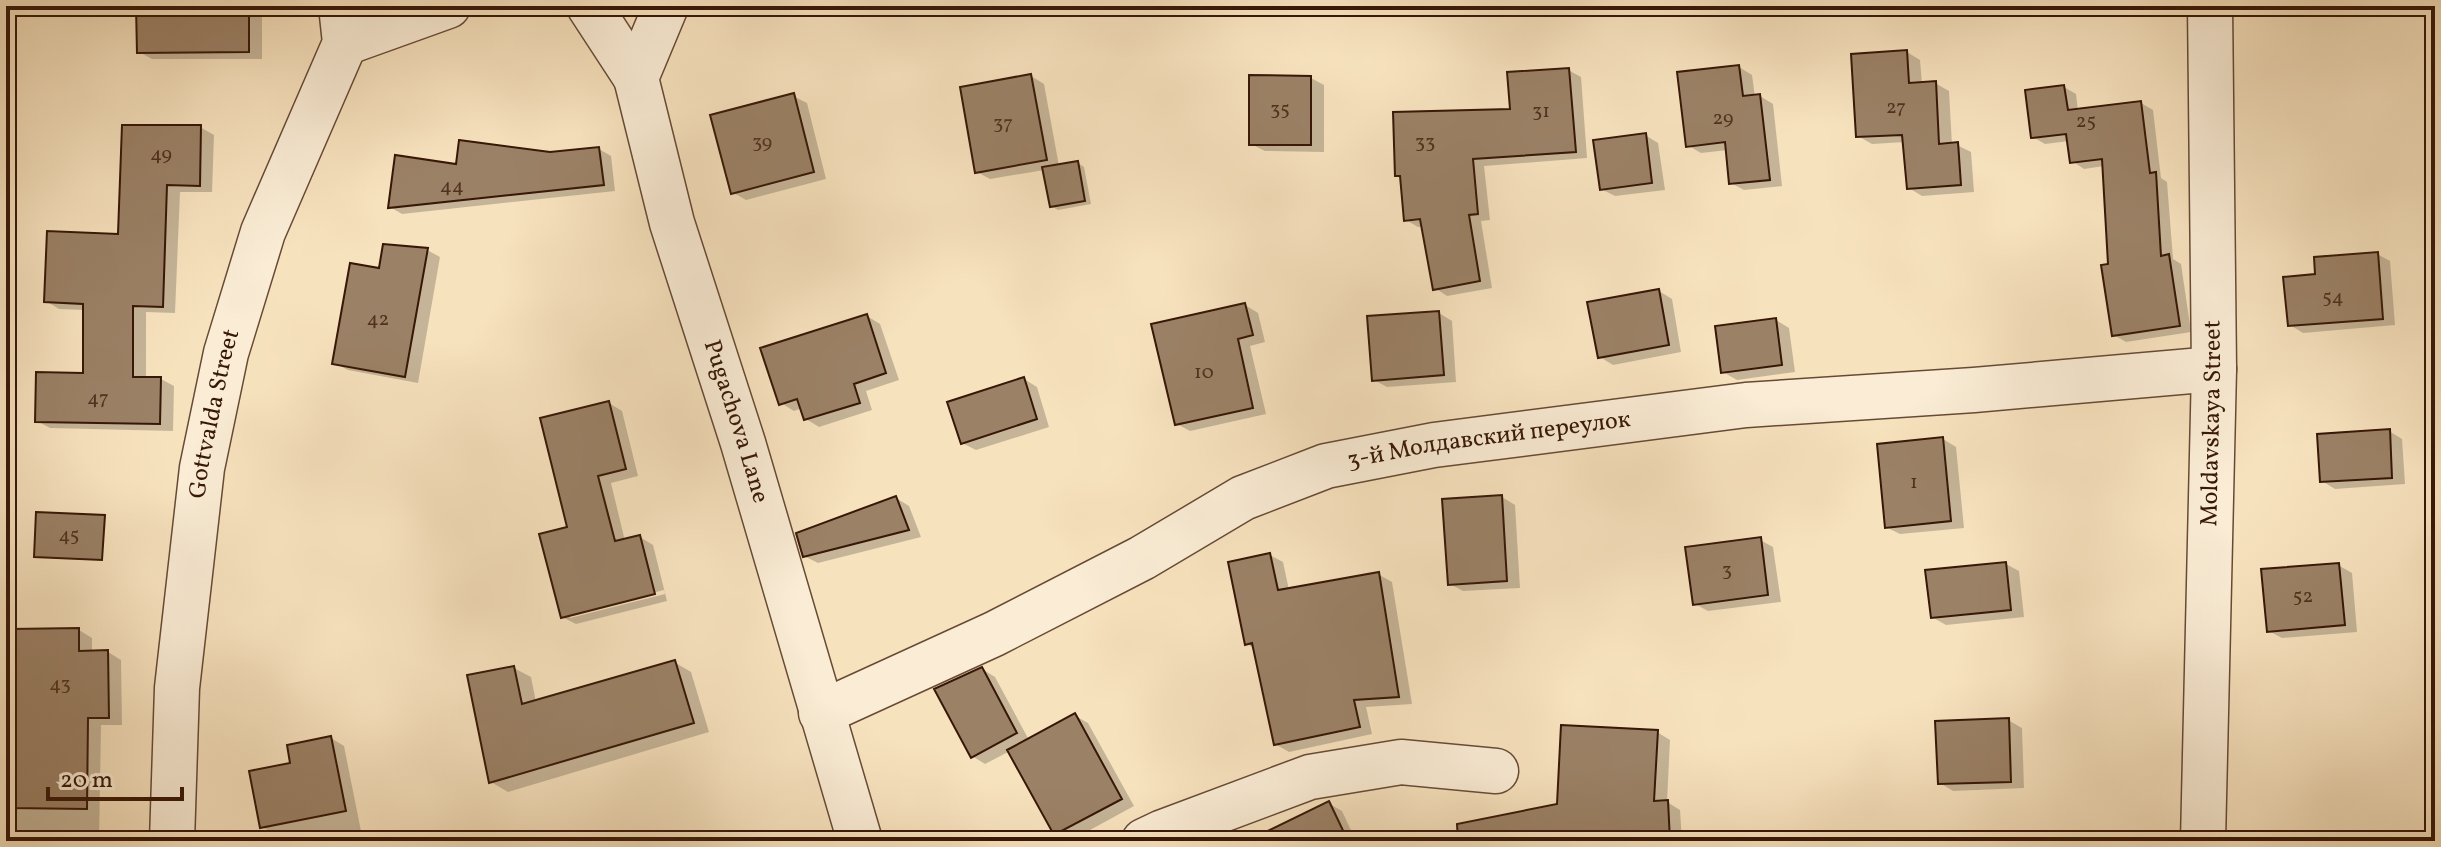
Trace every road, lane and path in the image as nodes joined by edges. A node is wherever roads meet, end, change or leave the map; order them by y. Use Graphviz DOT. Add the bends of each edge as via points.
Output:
graph roads {
  1 [pos="448,6"];
  2 [pos="589,6"];
  3 [pos="666,6"];
  4 [pos="2210,6"];
  5 [pos="343,24"];
  6 [pos="636,78"];
  7 [pos="2214,369"];
  8 [pos="821,713"];
  9 [pos="1496,771"];
  10 [pos="172,841"];
  11 [pos="860,841"];
  12 [pos="1144,841"];
  13 [pos="2203,841"];
  1 -- 5 [label="street"];
  2 -- 6 [label="street, Pugachova Lane"];
  3 -- 6 [label="street"];
  4 -- 7 [label="street, Moldavskaya Street"];
  5 -- 10 [label="street, Gottvalda Street" via="263,232 226,353 202,468 177,688"];
  6 -- 8 [label="street, Pugachova Lane" via="672,223"];
  7 -- 8 [label="street, 3-й Молдавский переулок" via="1746,405 1434,445 1326,466 1243,498 1008,627"];
  7 -- 13 [label="street, Moldavskaya Street"];
  8 -- 11 [label="street, Pugachova Lane"];
  9 -- 12 [label="street" via="1401,762 1310,777"];
}
